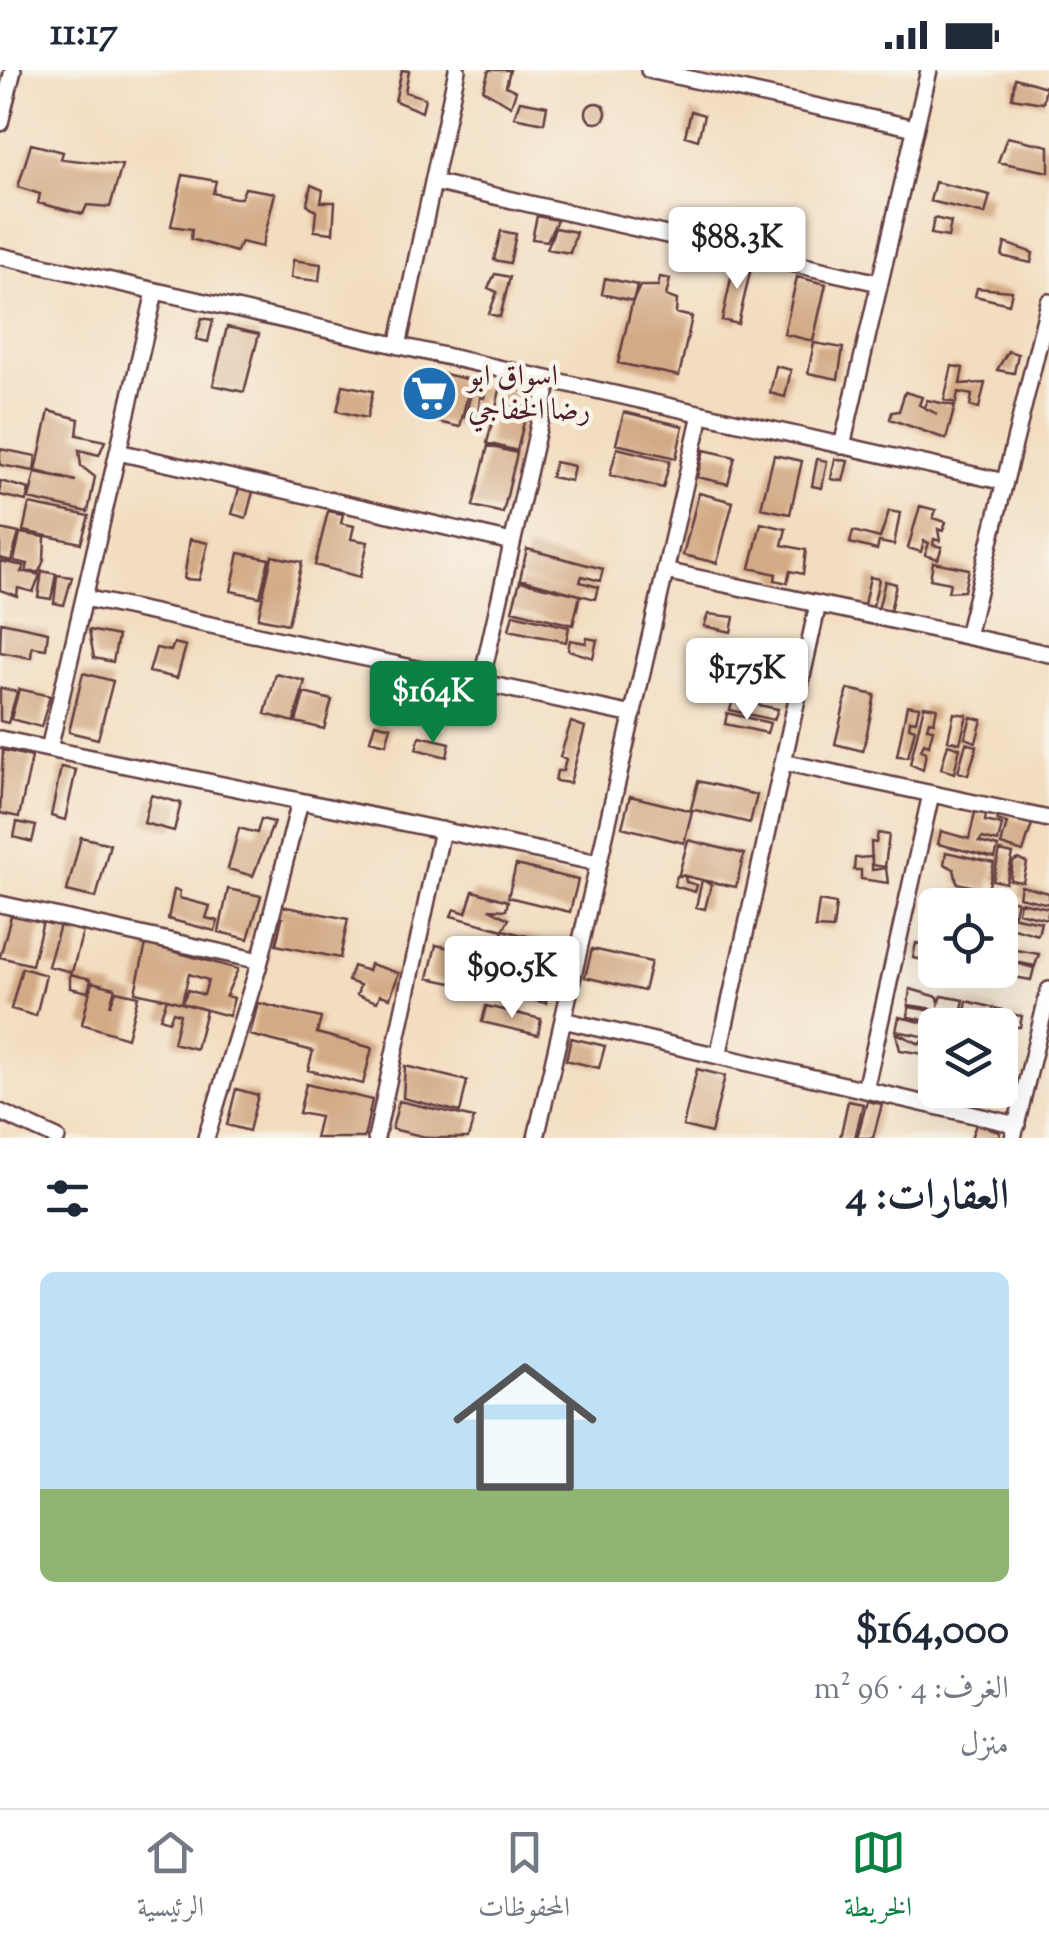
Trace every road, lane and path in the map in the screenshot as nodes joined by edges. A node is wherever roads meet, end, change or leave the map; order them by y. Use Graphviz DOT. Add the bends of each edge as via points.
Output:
graph roads {
  1 [pos="13,70"];
  2 [pos="457,70"];
  3 [pos="649,70"];
  4 [pos="929,70"];
  5 [pos="0,123"];
  6 [pos="916,128"];
  7 [pos="433,182"];
  8 [pos="0,256"];
  9 [pos="879,283"];
  10 [pos="155,292"];
  11 [pos="1049,302"];
  12 [pos="398,346"];
  13 [pos="548,380"];
  14 [pos="701,414"];
  15 [pos="842,446"];
  16 [pos="118,452"];
  17 [pos="1005,482"];
  18 [pos="512,542"];
  19 [pos="665,571"];
  20 [pos="84,598"];
  21 [pos="818,604"];
  22 [pos="968,636"];
  23 [pos="1049,654"];
  24 [pos="480,682"];
  25 [pos="633,714"];
  26 [pos="0,738"];
  27 [pos="49,749"];
  28 [pos="783,762"];
  29 [pos="932,794"];
  30 [pos="300,801"];
  31 [pos="1049,819"];
  32 [pos="442,830"];
  33 [pos="599,863"];
  34 [pos="0,904"];
  35 [pos="260,962"];
  36 [pos="1049,990"];
  37 [pos="563,1020"];
  38 [pos="718,1056"];
  39 [pos="865,1090"];
  40 [pos="0,1112"];
  41 [pos="1015,1132"];
  42 [pos="58,1138"];
  43 [pos="206,1138"];
  44 [pos="376,1138"];
  45 [pos="536,1138"];
  1 -- 5 [label="street"];
  2 -- 7 [label="street"];
  3 -- 6 [label="street"];
  4 -- 6 [label="street"];
  6 -- 9 [label="street"];
  7 -- 9 [label="street"];
  7 -- 12 [label="street"];
  8 -- 10 [label="street"];
  9 -- 15 [label="street"];
  10 -- 12 [label="street"];
  10 -- 16 [label="street"];
  11 -- 17 [label="street"];
  12 -- 13 [label="street"];
  13 -- 14 [label="street"];
  13 -- 18 [label="street"];
  14 -- 15 [label="street"];
  14 -- 19 [label="street"];
  15 -- 17 [label="street"];
  16 -- 18 [label="street"];
  16 -- 20 [label="street"];
  17 -- 22 [label="street"];
  18 -- 24 [label="street"];
  19 -- 21 [label="street"];
  19 -- 25 [label="street"];
  20 -- 24 [label="street"];
  20 -- 27 [label="street"];
  21 -- 22 [label="street"];
  21 -- 28 [label="street"];
  22 -- 23 [label="street"];
  24 -- 25 [label="street"];
  25 -- 33 [label="street"];
  26 -- 27 [label="street"];
  27 -- 30 [label="street"];
  28 -- 29 [label="street"];
  28 -- 38 [label="street"];
  29 -- 31 [label="street"];
  29 -- 39 [label="street"];
  30 -- 32 [label="street"];
  30 -- 35 [label="street"];
  32 -- 33 [label="street"];
  32 -- 44 [label="street"];
  33 -- 37 [label="street"];
  34 -- 35 [label="street"];
  35 -- 43 [label="street"];
  36 -- 41 [label="street"];
  37 -- 38 [label="street"];
  37 -- 45 [label="street"];
  38 -- 39 [label="street"];
  39 -- 41 [label="street"];
  40 -- 42 [label="street"];
}
